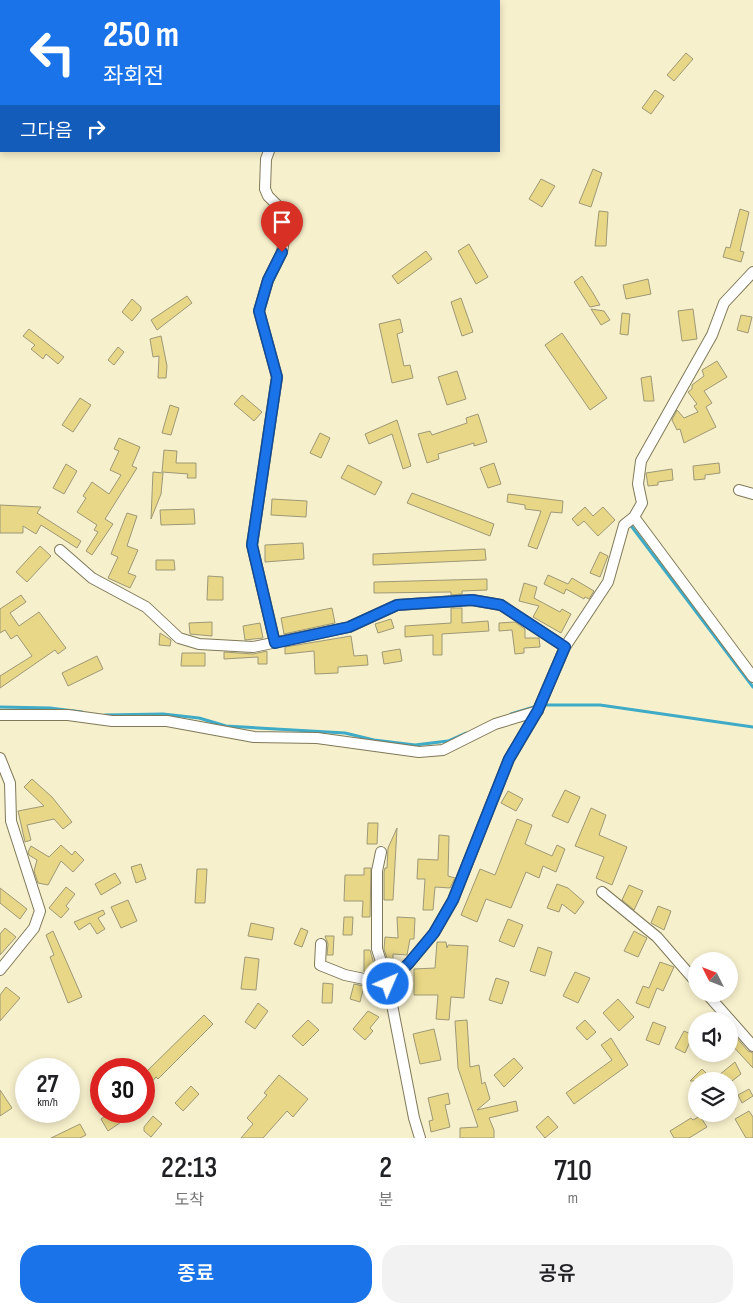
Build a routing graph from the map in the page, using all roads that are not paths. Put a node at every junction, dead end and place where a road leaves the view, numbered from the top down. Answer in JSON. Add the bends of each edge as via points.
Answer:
{"nodes":[{"id":1,"x":269,"y":152,"type":"edge"},
{"id":2,"x":753,"y":272,"type":"edge"},
{"id":3,"x":739,"y":490,"type":"dead end"},
{"id":4,"x":753,"y":494,"type":"edge"},
{"id":5,"x":634,"y":517,"type":"junction"},
{"id":6,"x":60,"y":550,"type":"dead end"},
{"id":7,"x":275,"y":643,"type":"junction"},
{"id":8,"x":565,"y":647,"type":"junction"},
{"id":9,"x":753,"y":677,"type":"edge"},
{"id":10,"x":538,"y":711,"type":"junction"},
{"id":11,"x":0,"y":715,"type":"edge"},
{"id":12,"x":0,"y":758,"type":"edge"},
{"id":13,"x":381,"y":852,"type":"dead end"},
{"id":14,"x":602,"y":892,"type":"dead end"},
{"id":15,"x":321,"y":944,"type":"dead end"},
{"id":16,"x":0,"y":970,"type":"edge"},
{"id":17,"x":688,"y":973,"type":"edge"},
{"id":18,"x":388,"y":984,"type":"junction"},
{"id":19,"x":714,"y":1002,"type":"edge"},
{"id":20,"x":753,"y":1046,"type":"edge"},
{"id":21,"x":420,"y":1138,"type":"edge"}],
"edges":[{"from":1,"to":7,"type":"street","via":[[265,189],[283,211],[286,229],[282,252],[268,280],[259,311],[277,377],[252,545]]},
{"from":2,"to":5,"type":"street","via":[[724,303],[712,335],[641,461],[638,484],[642,503]]},
{"from":3,"to":4,"type":"street"},
{"from":5,"to":8,"type":"street","via":[[624,525],[608,582]]},
{"from":5,"to":9,"type":"street"},
{"from":6,"to":7,"type":"street","via":[[92,578],[146,607],[179,638],[219,646],[253,647]]},
{"from":7,"to":8,"type":"street","via":[[349,627],[397,605],[472,600],[501,605]]},
{"from":8,"to":10,"type":"street"},
{"from":10,"to":11,"type":"street","via":[[495,724],[443,750],[419,752],[317,738],[254,737],[167,721]]},
{"from":10,"to":18,"type":"street","via":[[509,759],[453,900],[434,933]]},
{"from":12,"to":16,"type":"street","via":[[10,783],[10,821],[40,911],[34,928]]},
{"from":13,"to":18,"type":"street","via":[[377,871],[377,949]]},
{"from":14,"to":17,"type":"street","via":[[657,937]]},
{"from":15,"to":18,"type":"street","via":[[320,965],[345,976]]},
{"from":18,"to":21,"type":"street"},
{"from":19,"to":20,"type":"street"}]}
